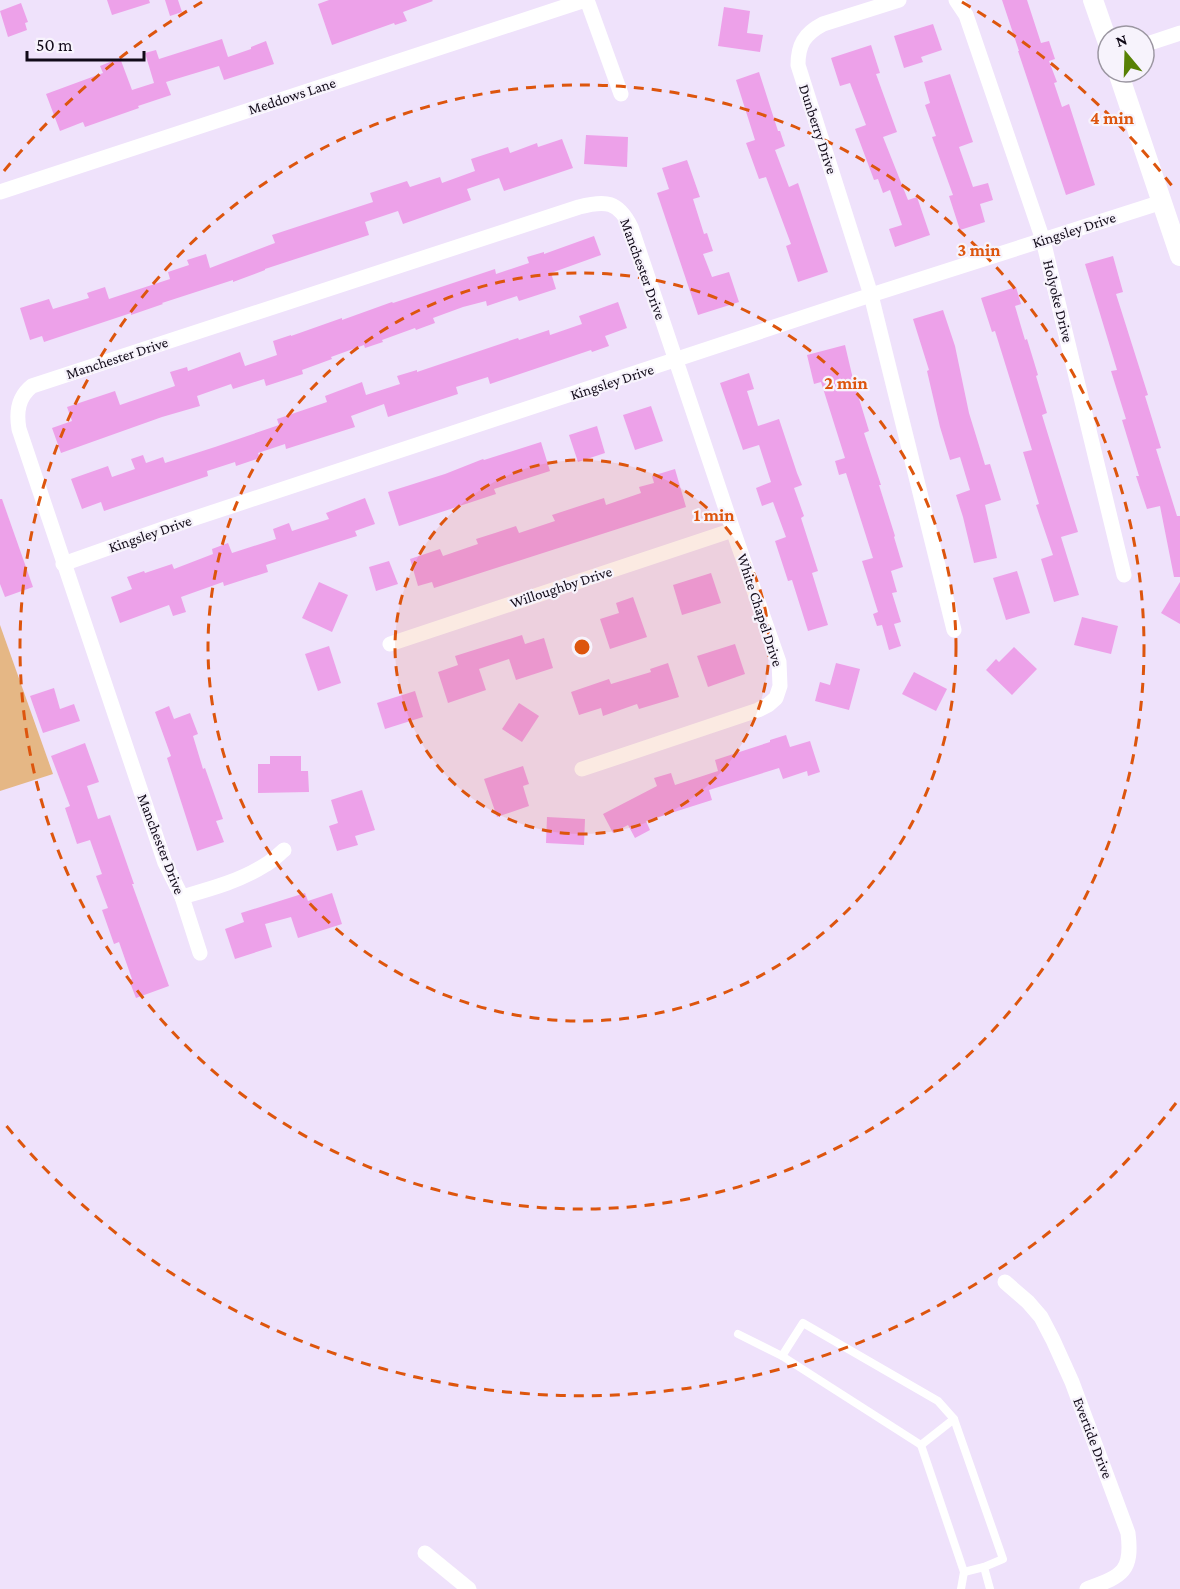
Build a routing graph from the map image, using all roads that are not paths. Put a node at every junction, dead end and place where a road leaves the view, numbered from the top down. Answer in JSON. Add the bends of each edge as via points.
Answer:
{"nodes":[{"id":1,"x":586,"y":0,"type":"edge"},
{"id":2,"x":899,"y":0,"type":"edge"},
{"id":3,"x":956,"y":0,"type":"edge"},
{"id":4,"x":1093,"y":0,"type":"edge"},
{"id":5,"x":1101,"y":24,"type":"edge"},
{"id":6,"x":1180,"y":33,"type":"edge"},
{"id":7,"x":1156,"y":41,"type":"edge"},
{"id":8,"x":1122,"y":84,"type":"edge"},
{"id":9,"x":621,"y":94,"type":"dead end"},
{"id":10,"x":0,"y":192,"type":"edge"},
{"id":11,"x":1162,"y":202,"type":"junction"},
{"id":12,"x":1043,"y":240,"type":"junction"},
{"id":13,"x":1180,"y":256,"type":"edge"},
{"id":14,"x":871,"y":296,"type":"junction"},
{"id":15,"x":675,"y":361,"type":"junction"},
{"id":16,"x":733,"y":530,"type":"junction"},
{"id":17,"x":63,"y":564,"type":"junction"},
{"id":18,"x":1124,"y":575,"type":"dead end"},
{"id":19,"x":954,"y":630,"type":"dead end"},
{"id":20,"x":390,"y":644,"type":"dead end"},
{"id":21,"x":582,"y":769,"type":"dead end"},
{"id":22,"x":284,"y":850,"type":"dead end"},
{"id":23,"x":182,"y":897,"type":"junction"},
{"id":24,"x":200,"y":953,"type":"dead end"},
{"id":25,"x":1005,"y":1282,"type":"dead end"},
{"id":26,"x":738,"y":1334,"type":"dead end"},
{"id":27,"x":782,"y":1356,"type":"junction"},
{"id":28,"x":954,"y":1419,"type":"junction"},
{"id":29,"x":921,"y":1445,"type":"junction"},
{"id":30,"x":425,"y":1553,"type":"dead end"},
{"id":31,"x":984,"y":1567,"type":"junction"},
{"id":32,"x":964,"y":1572,"type":"junction"},
{"id":33,"x":469,"y":1589,"type":"edge"},
{"id":34,"x":961,"y":1589,"type":"edge"},
{"id":35,"x":990,"y":1589,"type":"edge"},
{"id":36,"x":1087,"y":1589,"type":"edge"}],
"edges":[{"from":1,"to":9,"type":"street"},
{"from":1,"to":10,"type":"street","name":"Meddows Lane"},
{"from":2,"to":14,"type":"street","name":"Dunberry Drive","via":[[813,29],[800,46],[798,65]]},
{"from":3,"to":12,"type":"street","name":"Holyoke Drive","via":[[966,15]]},
{"from":4,"to":5,"type":"street"},
{"from":6,"to":7,"type":"street"},
{"from":8,"to":11,"type":"street"},
{"from":11,"to":12,"type":"street","name":"Kingsley Drive"},
{"from":11,"to":13,"type":"street"},
{"from":12,"to":14,"type":"street","name":"Kingsley Drive"},
{"from":12,"to":18,"type":"street","name":"Holyoke Drive"},
{"from":14,"to":15,"type":"street","name":"Kingsley Drive"},
{"from":14,"to":19,"type":"street"},
{"from":15,"to":16,"type":"street","name":"White Chapel Drive"},
{"from":15,"to":17,"type":"street","name":"Kingsley Drive"},
{"from":15,"to":17,"type":"street","name":"Manchester Drive","via":[[626,215],[619,208],[600,202],[32,386],[21,397],[17,418]]},
{"from":16,"to":20,"type":"street","name":"Willoughby Drive"},
{"from":16,"to":21,"type":"street","name":"White Chapel Drive","via":[[779,662],[776,698],[758,710]]},
{"from":17,"to":23,"type":"street","name":"Manchester Drive","via":[[165,863]]},
{"from":22,"to":23,"type":"street","via":[[253,872]]},
{"from":23,"to":24,"type":"street","name":"Manchester Drive"},
{"from":25,"to":36,"type":"street","name":"Evertide Drive","via":[[1041,1317],[1053,1340],[1128,1533],[1130,1551],[1125,1568],[1117,1577]]},
{"from":26,"to":27,"type":"lane"},
{"from":27,"to":28,"type":"lane","via":[[803,1323],[938,1401]]},
{"from":27,"to":29,"type":"lane"},
{"from":28,"to":29,"type":"lane"},
{"from":28,"to":31,"type":"lane","via":[[1002,1559]]},
{"from":29,"to":32,"type":"lane"},
{"from":30,"to":33,"type":"street"},
{"from":31,"to":32,"type":"lane"},
{"from":31,"to":35,"type":"lane"},
{"from":32,"to":34,"type":"lane"}]}
